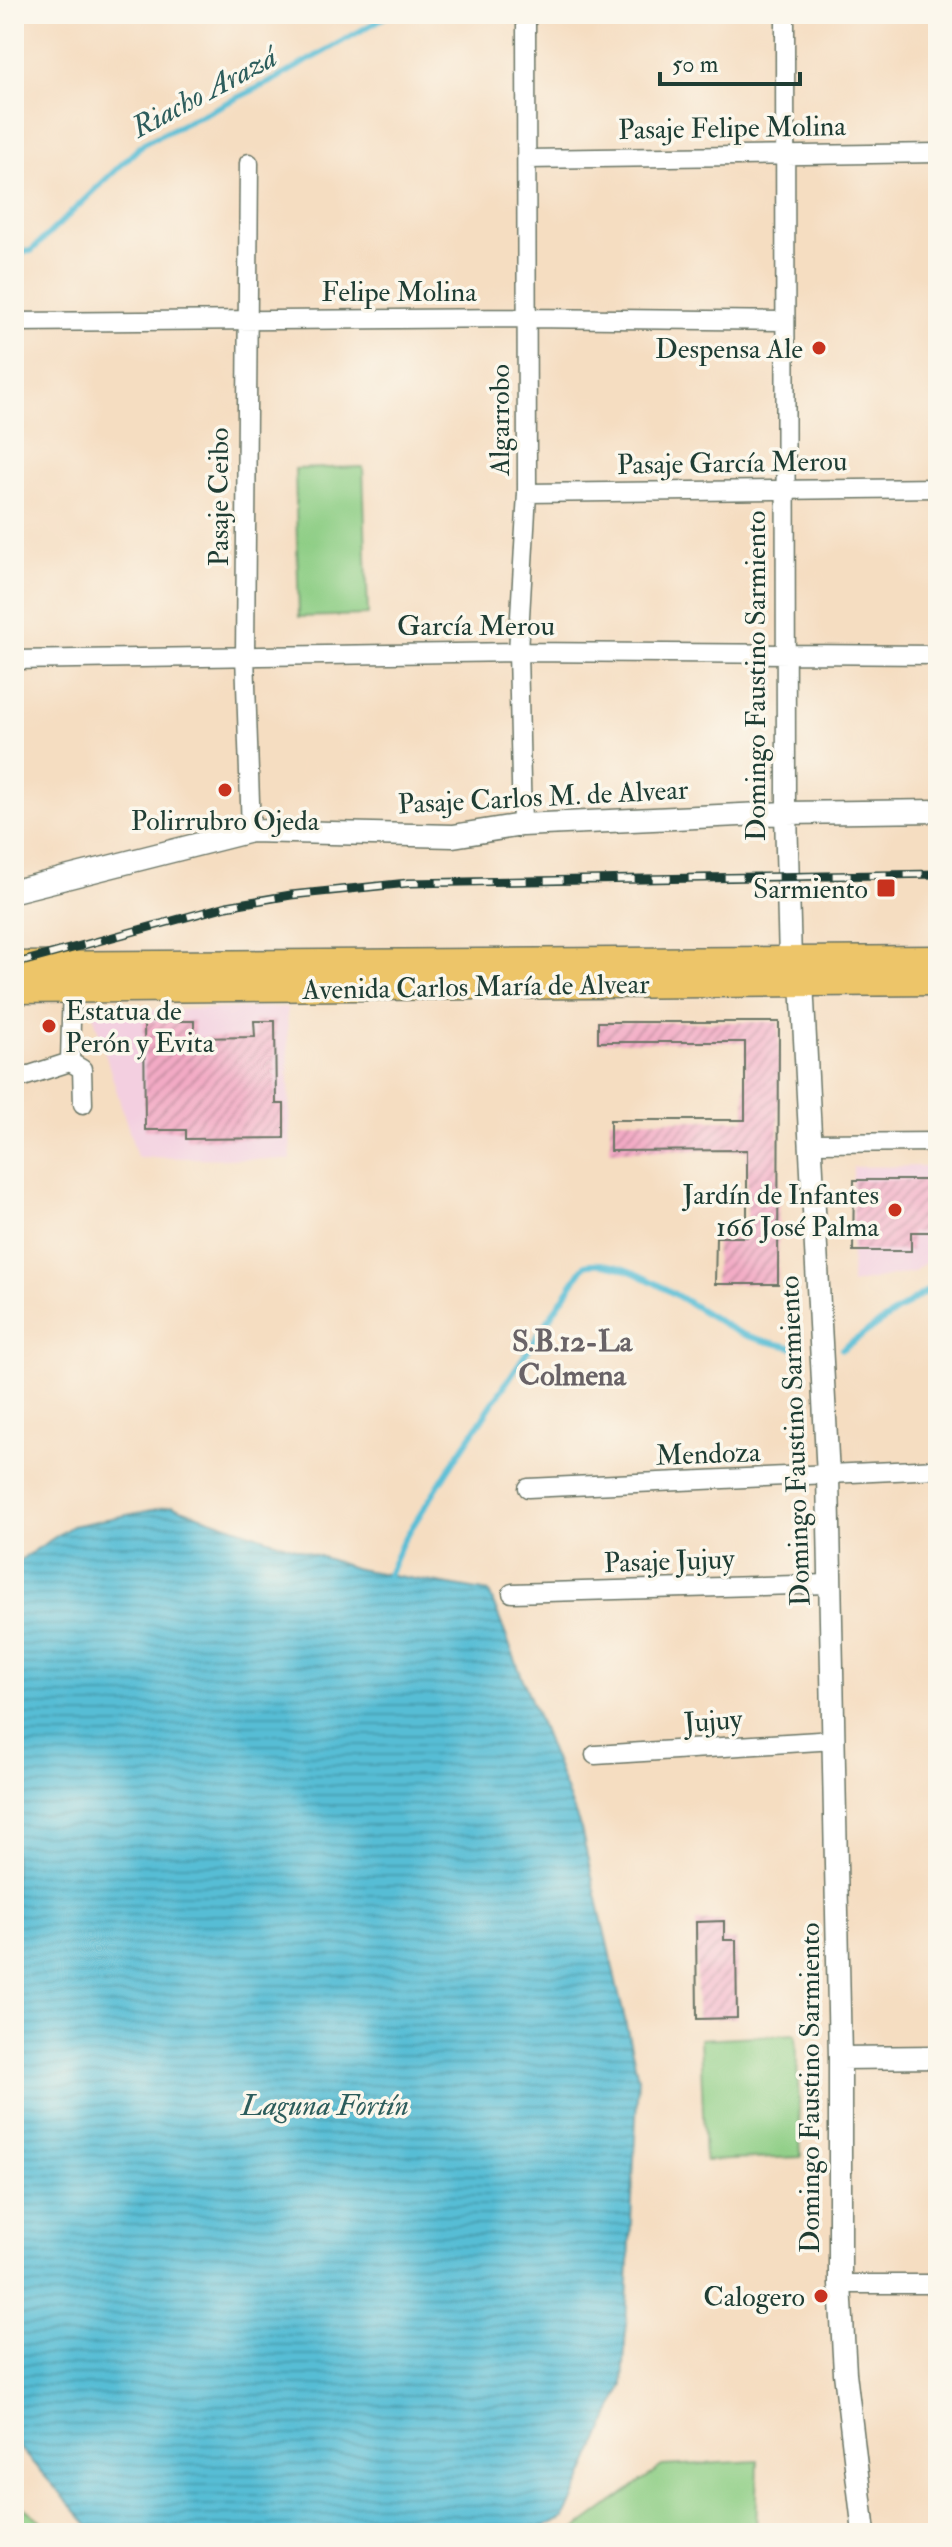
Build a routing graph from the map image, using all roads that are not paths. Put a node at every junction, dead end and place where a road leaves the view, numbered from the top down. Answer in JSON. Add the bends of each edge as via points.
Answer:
{"nodes":[{"id":1,"x":526,"y":14,"type":"edge"},
{"id":2,"x":785,"y":14,"type":"edge"},
{"id":3,"x":786,"y":153,"type":"junction"},
{"id":4,"x":938,"y":153,"type":"edge"},
{"id":5,"x":527,"y":159,"type":"junction"},
{"id":6,"x":249,"y":163,"type":"dead end"},
{"id":7,"x":527,"y":318,"type":"junction"},
{"id":8,"x":247,"y":320,"type":"junction"},
{"id":9,"x":785,"y":321,"type":"junction"},
{"id":10,"x":14,"y":322,"type":"edge"},
{"id":11,"x":938,"y":488,"type":"edge"},
{"id":12,"x":784,"y":489,"type":"junction"},
{"id":13,"x":527,"y":493,"type":"junction"},
{"id":14,"x":518,"y":652,"type":"junction"},
{"id":15,"x":245,"y":655,"type":"junction"},
{"id":16,"x":784,"y":655,"type":"junction"},
{"id":17,"x":938,"y":655,"type":"edge"},
{"id":18,"x":14,"y":660,"type":"edge"},
{"id":19,"x":938,"y":811,"type":"edge"},
{"id":20,"x":786,"y":813,"type":"junction"},
{"id":21,"x":522,"y":825,"type":"junction"},
{"id":22,"x":251,"y":831,"type":"junction"},
{"id":23,"x":14,"y":891,"type":"edge"},
{"id":24,"x":938,"y":960,"type":"edge"},
{"id":25,"x":14,"y":966,"type":"edge"},
{"id":26,"x":796,"y":972,"type":"junction"},
{"id":27,"x":72,"y":977,"type":"junction"},
{"id":28,"x":938,"y":981,"type":"edge"},
{"id":29,"x":14,"y":989,"type":"edge"},
{"id":30,"x":70,"y":1062,"type":"junction"},
{"id":31,"x":14,"y":1080,"type":"edge"},
{"id":32,"x":83,"y":1104,"type":"dead end"},
{"id":33,"x":938,"y":1142,"type":"edge"},
{"id":34,"x":812,"y":1143,"type":"junction"},
{"id":35,"x":938,"y":1469,"type":"edge"},
{"id":36,"x":828,"y":1476,"type":"junction"},
{"id":37,"x":528,"y":1488,"type":"dead end"},
{"id":38,"x":829,"y":1584,"type":"junction"},
{"id":39,"x":512,"y":1593,"type":"dead end"},
{"id":40,"x":835,"y":1740,"type":"junction"},
{"id":41,"x":595,"y":1755,"type":"dead end"},
{"id":42,"x":938,"y":2057,"type":"edge"},
{"id":43,"x":840,"y":2058,"type":"junction"},
{"id":44,"x":840,"y":2284,"type":"junction"},
{"id":45,"x":938,"y":2284,"type":"edge"},
{"id":46,"x":864,"y":2533,"type":"edge"}],
"edges":[{"from":1,"to":5,"type":"street","name":"Algarrobo"},
{"from":2,"to":3,"type":"street","name":"Domingo Faustino Sarmiento"},
{"from":3,"to":4,"type":"street","name":"Pasaje Felipe Molina"},
{"from":3,"to":5,"type":"street","name":"Pasaje Felipe Molina"},
{"from":3,"to":9,"type":"street","name":"Domingo Faustino Sarmiento"},
{"from":5,"to":7,"type":"street","name":"Algarrobo"},
{"from":6,"to":8,"type":"street","name":"Pasaje Ceibo"},
{"from":7,"to":8,"type":"street","name":"Felipe Molina"},
{"from":7,"to":9,"type":"street","name":"Felipe Molina"},
{"from":7,"to":13,"type":"street","name":"Algarrobo"},
{"from":8,"to":10,"type":"street","name":"Felipe Molina"},
{"from":8,"to":15,"type":"street","name":"Pasaje Ceibo"},
{"from":9,"to":12,"type":"street","name":"Domingo Faustino Sarmiento"},
{"from":11,"to":12,"type":"street","name":"Pasaje García Merou"},
{"from":12,"to":13,"type":"street","name":"Pasaje García Merou"},
{"from":12,"to":16,"type":"street","name":"Domingo Faustino Sarmiento"},
{"from":13,"to":14,"type":"street","name":"Algarrobo"},
{"from":14,"to":15,"type":"street","name":"García Merou"},
{"from":14,"to":16,"type":"street","name":"García Merou"},
{"from":14,"to":21,"type":"street","name":"Algarrobo"},
{"from":15,"to":18,"type":"street","name":"García Merou"},
{"from":15,"to":22,"type":"street","name":"Pasaje Ceibo"},
{"from":16,"to":17,"type":"street","name":"García Merou"},
{"from":16,"to":20,"type":"street","name":"Domingo Faustino Sarmiento"},
{"from":19,"to":20,"type":"street","name":"Pasaje Carlos M. de Alvear"},
{"from":20,"to":21,"type":"street","name":"Pasaje Carlos M. de Alvear"},
{"from":20,"to":26,"type":"street","name":"Domingo Faustino Sarmiento"},
{"from":21,"to":22,"type":"street","name":"Pasaje Carlos M. de Alvear","via":[[453,836]]},
{"from":22,"to":23,"type":"street","name":"Pasaje Carlos M. de Alvear"},
{"from":24,"to":26,"type":"main road","name":"Avenida Carlos María de Alvear"},
{"from":25,"to":27,"type":"main road","name":"Avenida Carlos María de Alvear"},
{"from":26,"to":27,"type":"main road","name":"Avenida Carlos María de Alvear"},
{"from":26,"to":28,"type":"main road","name":"Avenida Carlos María de Alvear"},
{"from":26,"to":34,"type":"street","name":"Domingo Faustino Sarmiento"},
{"from":27,"to":29,"type":"main road","name":"Avenida Carlos María de Alvear"},
{"from":27,"to":30,"type":"street"},
{"from":30,"to":31,"type":"street"},
{"from":30,"to":32,"type":"street","via":[[82,1069]]},
{"from":33,"to":34,"type":"street"},
{"from":34,"to":36,"type":"street","name":"Domingo Faustino Sarmiento"},
{"from":35,"to":36,"type":"street","name":"Mendoza"},
{"from":36,"to":37,"type":"street","name":"Mendoza"},
{"from":36,"to":38,"type":"street","name":"Domingo Faustino Sarmiento"},
{"from":38,"to":39,"type":"street","name":"Pasaje Jujuy"},
{"from":38,"to":40,"type":"street","name":"Domingo Faustino Sarmiento"},
{"from":40,"to":41,"type":"street","name":"Jujuy"},
{"from":40,"to":43,"type":"street","name":"Domingo Faustino Sarmiento"},
{"from":42,"to":43,"type":"street"},
{"from":43,"to":44,"type":"street","name":"Domingo Faustino Sarmiento"},
{"from":44,"to":45,"type":"street"},
{"from":44,"to":46,"type":"street","name":"Domingo Faustino Sarmiento"}]}
